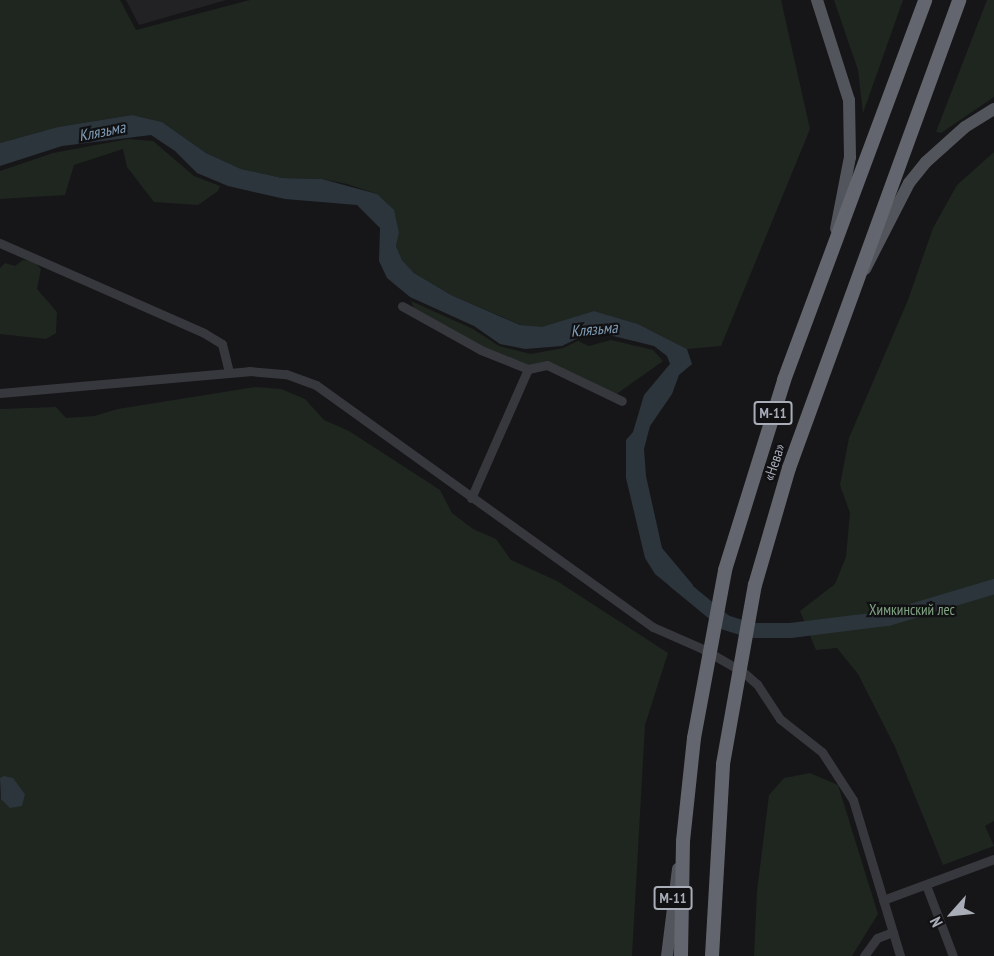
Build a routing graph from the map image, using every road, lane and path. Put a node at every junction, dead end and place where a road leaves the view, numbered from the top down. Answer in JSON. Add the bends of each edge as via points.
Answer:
{"nodes":[{"id":1,"x":817,"y":0,"type":"edge"},
{"id":2,"x":925,"y":0,"type":"edge"},
{"id":3,"x":959,"y":0,"type":"edge"},
{"id":4,"x":994,"y":109,"type":"edge"},
{"id":5,"x":0,"y":243,"type":"edge"},
{"id":6,"x":830,"y":258,"type":"junction"},
{"id":7,"x":854,"y":288,"type":"junction"},
{"id":8,"x":402,"y":306,"type":"dead end"},
{"id":9,"x":528,"y":369,"type":"junction"},
{"id":10,"x":229,"y":373,"type":"junction"},
{"id":11,"x":0,"y":393,"type":"edge"},
{"id":12,"x":622,"y":400,"type":"dead end"},
{"id":13,"x":471,"y":498,"type":"junction"},
{"id":14,"x":683,"y":841,"type":"junction"},
{"id":15,"x":994,"y":859,"type":"edge"},
{"id":16,"x":926,"y":885,"type":"junction"},
{"id":17,"x":883,"y":900,"type":"junction"},
{"id":18,"x":892,"y":932,"type":"junction"},
{"id":19,"x":667,"y":956,"type":"edge"},
{"id":20,"x":681,"y":956,"type":"edge"},
{"id":21,"x":713,"y":956,"type":"edge"},
{"id":22,"x":864,"y":956,"type":"edge"},
{"id":23,"x":900,"y":956,"type":"edge"},
{"id":24,"x":953,"y":956,"type":"edge"}],
"edges":[{"from":1,"to":6,"type":"main road","number":"М-11","via":[[849,100],[851,133]]},
{"from":2,"to":6,"type":"highway","name":"«Нева»","number":"М-11"},
{"from":3,"to":7,"type":"highway","name":"«Нева»","number":"М-11"},
{"from":4,"to":7,"type":"main road","via":[[965,127],[909,183],[885,236]]},
{"from":5,"to":10,"type":"street","via":[[204,333],[222,344]]},
{"from":6,"to":14,"type":"highway","name":"«Нева»","number":"М-11","via":[[777,401],[725,570],[703,670]]},
{"from":7,"to":21,"type":"highway","name":"«Нева»","number":"М-11","via":[[789,468],[755,585],[723,764]]},
{"from":8,"to":9,"type":"street","via":[[481,350]]},
{"from":9,"to":12,"type":"street","via":[[547,365]]},
{"from":9,"to":13,"type":"street"},
{"from":10,"to":11,"type":"street"},
{"from":10,"to":13,"type":"street","via":[[286,374],[316,385]]},
{"from":13,"to":17,"type":"street","via":[[653,627],[703,649],[756,684],[780,718],[822,752],[840,774],[853,800]]},
{"from":14,"to":19,"type":"main road","number":"М-11"},
{"from":14,"to":20,"type":"highway","name":"«Нева»","number":"М-11"},
{"from":15,"to":16,"type":"street"},
{"from":16,"to":17,"type":"street"},
{"from":16,"to":24,"type":"street"},
{"from":17,"to":18,"type":"street"},
{"from":18,"to":22,"type":"street","via":[[877,938]]},
{"from":18,"to":23,"type":"street"}]}
